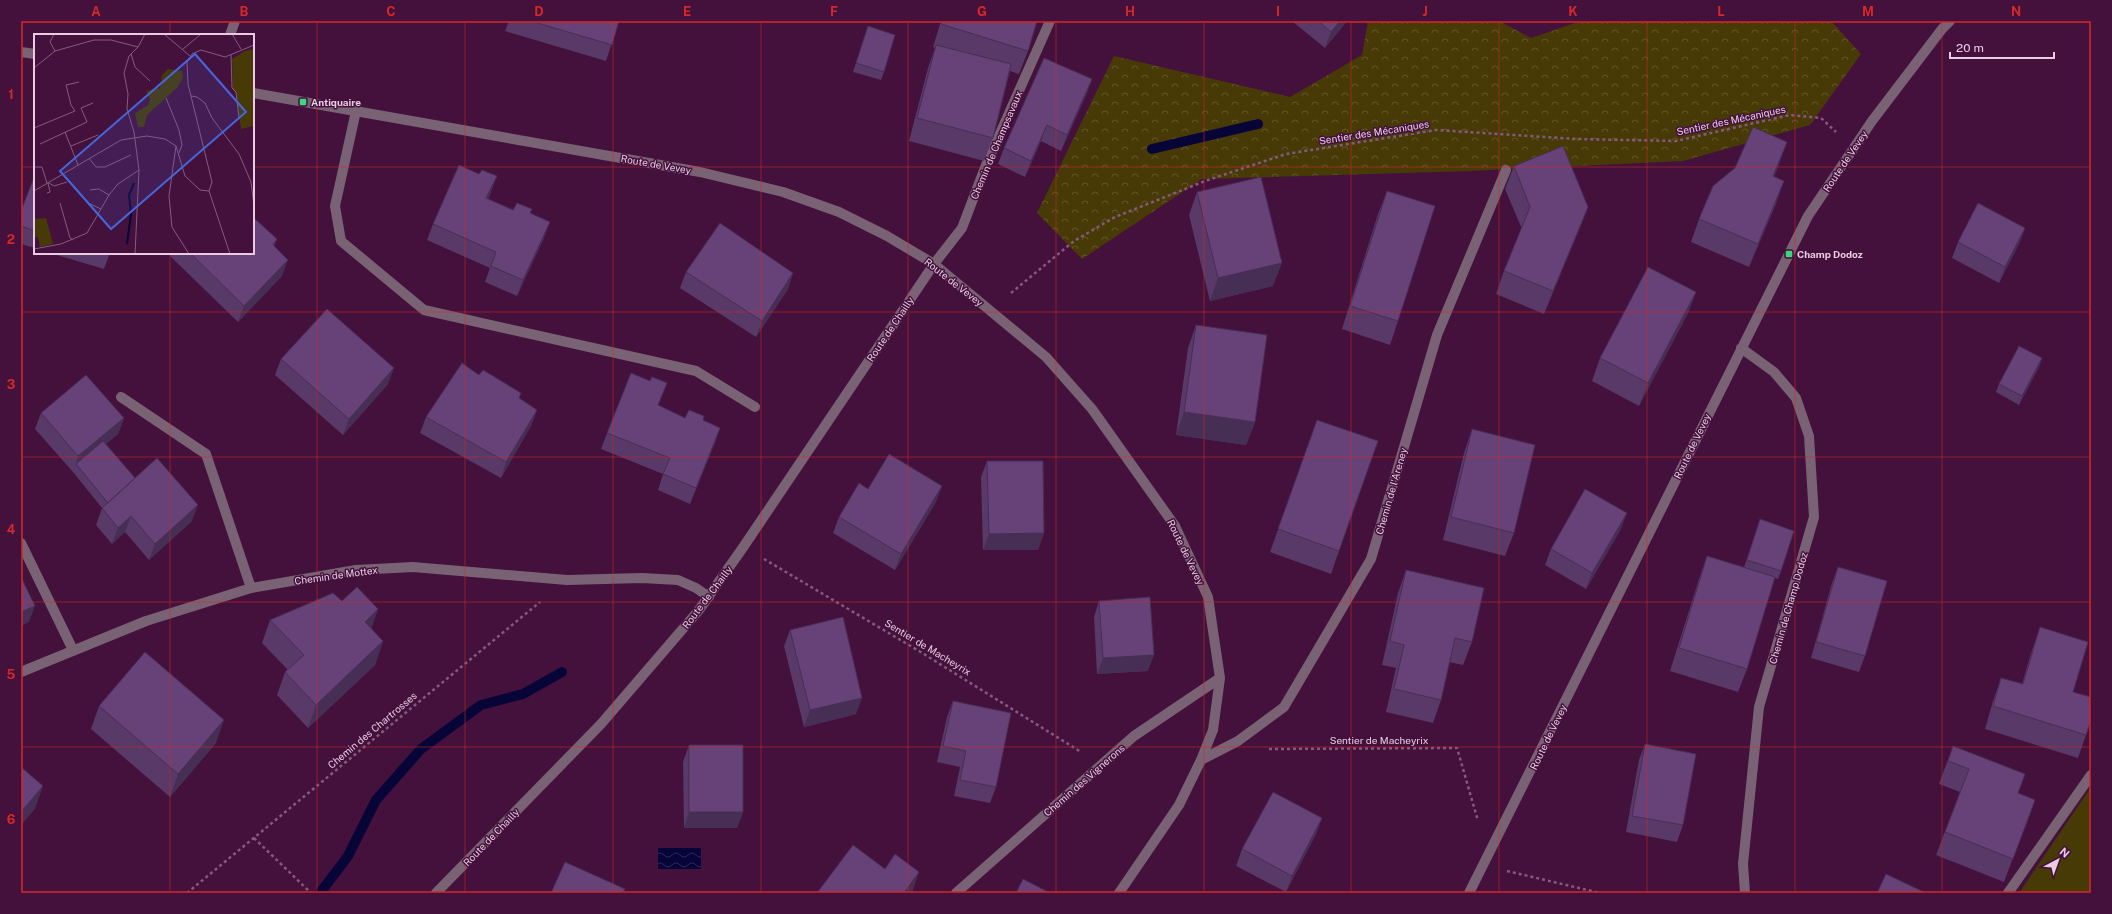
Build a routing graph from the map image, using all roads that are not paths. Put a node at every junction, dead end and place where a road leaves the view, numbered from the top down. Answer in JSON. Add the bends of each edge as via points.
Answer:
{"nodes":[{"id":1,"x":235,"y":21,"type":"edge"},
{"id":2,"x":1050,"y":21,"type":"edge"},
{"id":3,"x":1950,"y":21,"type":"edge"},
{"id":4,"x":230,"y":34,"type":"edge"},
{"id":5,"x":21,"y":52,"type":"edge"},
{"id":6,"x":34,"y":54,"type":"edge"},
{"id":7,"x":254,"y":93,"type":"edge"},
{"id":8,"x":356,"y":111,"type":"junction"},
{"id":9,"x":1506,"y":170,"type":"dead end"},
{"id":10,"x":934,"y":264,"type":"junction"},
{"id":11,"x":1741,"y":348,"type":"junction"},
{"id":12,"x":120,"y":397,"type":"dead end"},
{"id":13,"x":755,"y":407,"type":"dead end"},
{"id":14,"x":21,"y":543,"type":"edge"},
{"id":15,"x":251,"y":588,"type":"junction"},
{"id":16,"x":709,"y":597,"type":"junction"},
{"id":17,"x":73,"y":650,"type":"junction"},
{"id":18,"x":21,"y":672,"type":"edge"},
{"id":19,"x":1220,"y":678,"type":"junction"},
{"id":20,"x":1201,"y":760,"type":"junction"},
{"id":21,"x":2091,"y":775,"type":"edge"},
{"id":22,"x":436,"y":893,"type":"edge"},
{"id":23,"x":956,"y":893,"type":"edge"},
{"id":24,"x":1119,"y":893,"type":"edge"},
{"id":25,"x":1469,"y":893,"type":"edge"},
{"id":26,"x":1745,"y":893,"type":"edge"},
{"id":27,"x":2008,"y":893,"type":"edge"}],
"edges":[{"from":1,"to":4,"type":"street"},
{"from":2,"to":10,"type":"street","name":"Chemin de Champsavaux","via":[[986,165],[962,228]]},
{"from":3,"to":11,"type":"street","name":"Route de Vevey","via":[[1872,121],[1808,216]]},
{"from":5,"to":6,"type":"street"},
{"from":7,"to":8,"type":"street","name":"Route de Vevey"},
{"from":8,"to":10,"type":"street","name":"Route de Vevey","via":[[700,172],[782,192],[839,212]]},
{"from":8,"to":13,"type":"street","via":[[335,206],[341,241],[424,310],[696,371]]},
{"from":9,"to":20,"type":"street","name":"Chemin de l'Areney","via":[[1437,335],[1371,559],[1284,707],[1238,741]]},
{"from":10,"to":16,"type":"street","name":"Route de Chailly"},
{"from":10,"to":19,"type":"street","name":"Route de Vevey","via":[[1046,357],[1092,409],[1134,466],[1175,526],[1208,597]]},
{"from":11,"to":25,"type":"street","name":"Route de Vevey"},
{"from":11,"to":26,"type":"street","name":"Chemin de Champ Dodoz","via":[[1774,372],[1796,398],[1809,436],[1814,517],[1759,707],[1743,864]]},
{"from":12,"to":15,"type":"street","via":[[206,454]]},
{"from":14,"to":17,"type":"street"},
{"from":15,"to":16,"type":"street","name":"Chemin de Mottex","via":[[356,570],[413,567],[567,580],[678,580]]},
{"from":15,"to":17,"type":"street","name":"Chemin de Mottex","via":[[146,621]]},
{"from":16,"to":22,"type":"street","name":"Route de Chailly","via":[[600,724]]},
{"from":17,"to":18,"type":"street","name":"Chemin de Mottex"},
{"from":19,"to":20,"type":"street","name":"Route de Vevey","via":[[1213,730]]},
{"from":19,"to":23,"type":"street","name":"Chemin des Vignerons","via":[[1134,736]]},
{"from":20,"to":24,"type":"street","name":"Route de Vevey","via":[[1179,805]]},
{"from":21,"to":27,"type":"street"}]}
